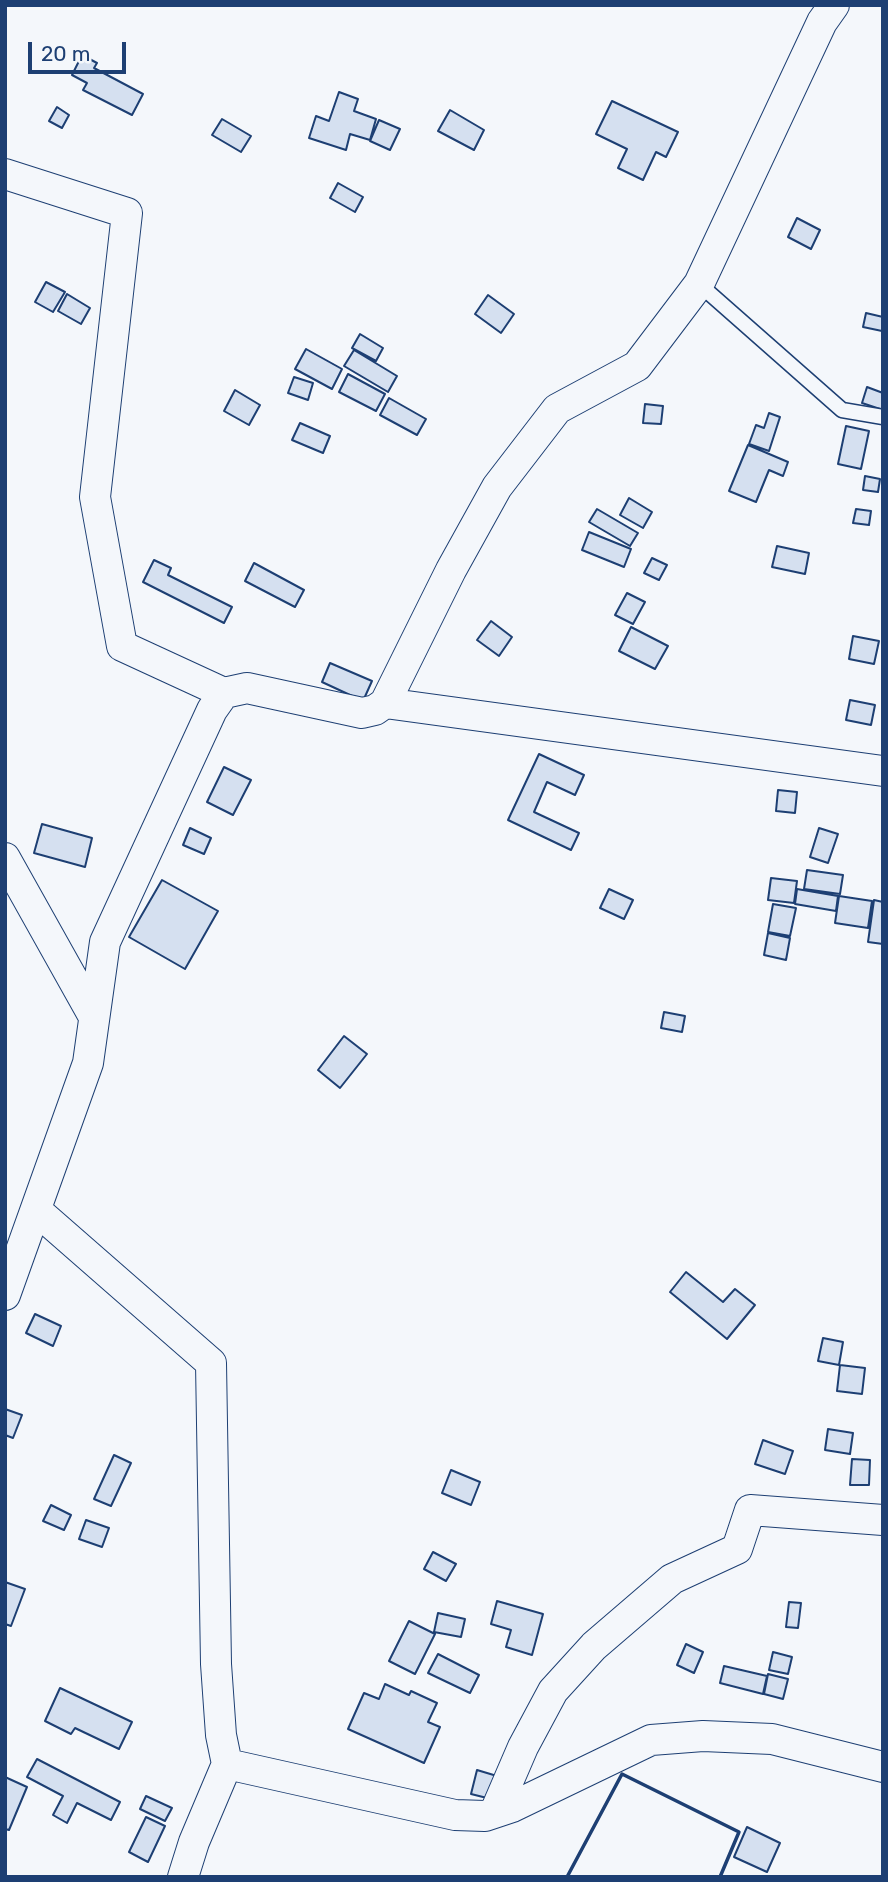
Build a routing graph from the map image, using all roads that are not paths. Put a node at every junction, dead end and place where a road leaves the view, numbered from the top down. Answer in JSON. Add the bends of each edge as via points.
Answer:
{"nodes":[{"id":1,"x":834,"y":5,"type":"edge"},
{"id":2,"x":5,"y":174,"type":"edge"},
{"id":3,"x":699,"y":284,"type":"junction"},
{"id":4,"x":883,"y":416,"type":"edge"},
{"id":5,"x":224,"y":693,"type":"junction"},
{"id":6,"x":385,"y":703,"type":"junction"},
{"id":7,"x":883,"y":771,"type":"edge"},
{"id":8,"x":5,"y":858,"type":"edge"},
{"id":9,"x":94,"y":1017,"type":"junction"},
{"id":10,"x":36,"y":1210,"type":"junction"},
{"id":11,"x":5,"y":1295,"type":"edge"},
{"id":12,"x":883,"y":1520,"type":"edge"},
{"id":13,"x":227,"y":1764,"type":"junction"},
{"id":14,"x":883,"y":1767,"type":"edge"},
{"id":15,"x":495,"y":1812,"type":"junction"},
{"id":16,"x":183,"y":1877,"type":"edge"}],
"edges":[{"from":1,"to":3,"type":"street"},
{"from":2,"to":5,"type":"street","via":[[127,213],[95,497],[122,646]]},
{"from":3,"to":4,"type":"lane","via":[[842,410]]},
{"from":3,"to":6,"type":"street","via":[[637,366],[557,409],[497,487]]},
{"from":5,"to":6,"type":"street","via":[[247,688],[362,713]]},
{"from":5,"to":9,"type":"street","via":[[105,942]]},
{"from":6,"to":7,"type":"street"},
{"from":8,"to":9,"type":"street"},
{"from":9,"to":10,"type":"street","via":[[88,1063]]},
{"from":10,"to":11,"type":"street"},
{"from":10,"to":13,"type":"street","via":[[211,1363],[216,1664]]},
{"from":12,"to":15,"type":"street","via":[[750,1510],[737,1549],[672,1579],[594,1646],[553,1691]]},
{"from":13,"to":15,"type":"street","via":[[455,1815]]},
{"from":13,"to":16,"type":"street"},
{"from":14,"to":15,"type":"street","via":[[772,1739],[703,1736],[651,1740]]}]}
